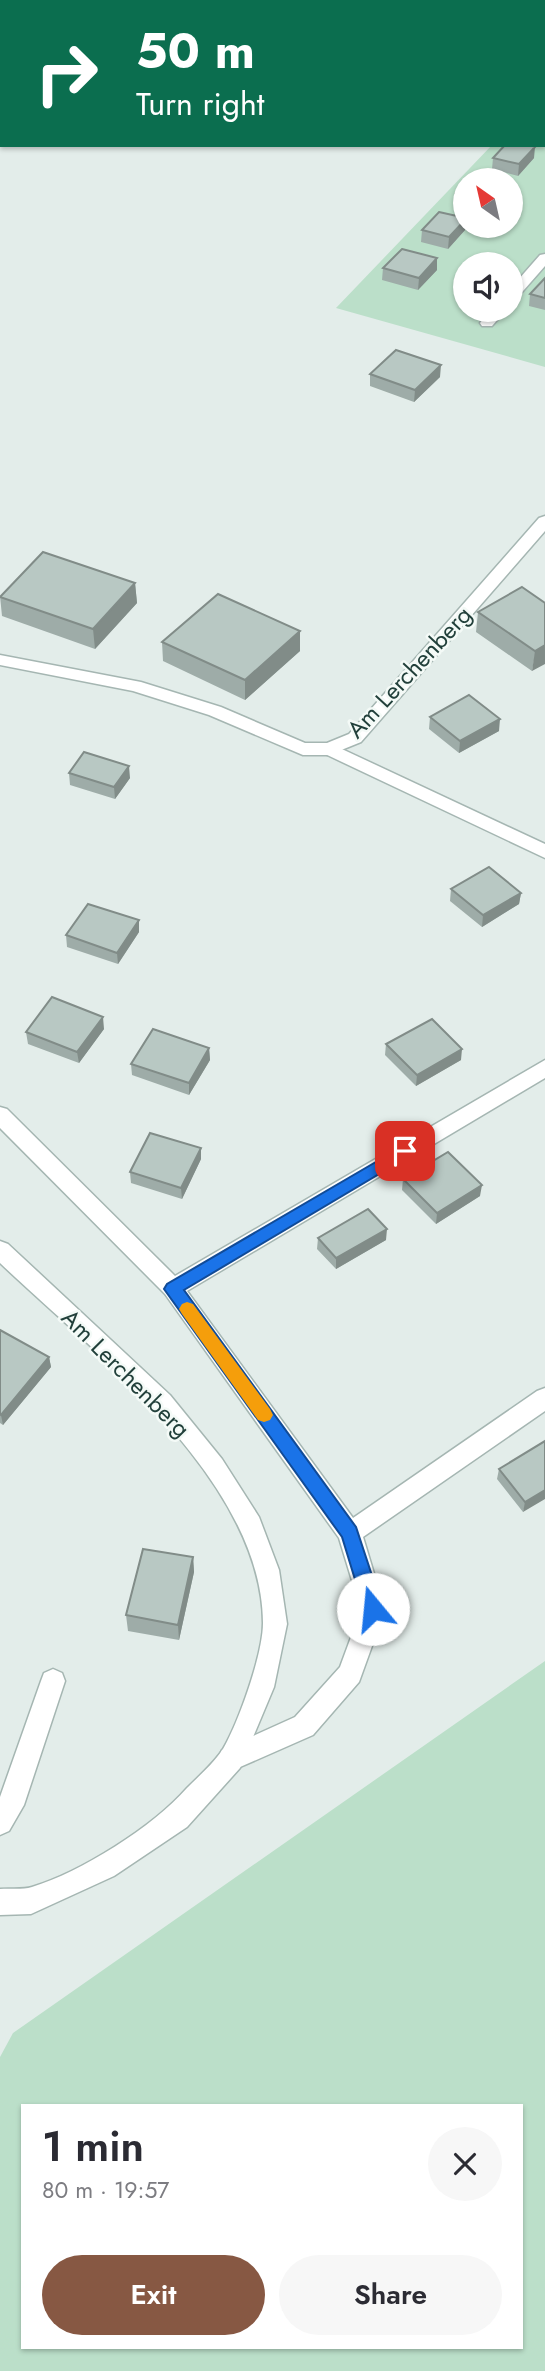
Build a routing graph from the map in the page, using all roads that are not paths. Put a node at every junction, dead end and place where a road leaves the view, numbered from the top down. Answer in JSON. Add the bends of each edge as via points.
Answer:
{"nodes":[{"id":1,"x":545,"y":258,"type":"edge"},
{"id":2,"x":523,"y":283,"type":"edge"},
{"id":3,"x":545,"y":521,"type":"edge"},
{"id":4,"x":0,"y":660,"type":"edge"},
{"id":5,"x":329,"y":749,"type":"junction"},
{"id":6,"x":545,"y":852,"type":"edge"},
{"id":7,"x":545,"y":1068,"type":"edge"},
{"id":8,"x":0,"y":1115,"type":"edge"},
{"id":9,"x":0,"y":1250,"type":"edge"},
{"id":10,"x":173,"y":1289,"type":"junction"},
{"id":11,"x":545,"y":1398,"type":"edge"},
{"id":12,"x":350,"y":1533,"type":"junction"},
{"id":13,"x":53,"y":1681,"type":"dead end"},
{"id":14,"x":231,"y":1759,"type":"junction"},
{"id":15,"x":0,"y":1822,"type":"edge"},
{"id":16,"x":0,"y":1902,"type":"edge"}],
"edges":[{"from":1,"to":2,"type":"street"},
{"from":3,"to":5,"type":"street","name":"Am Lerchenberg","via":[[355,738]]},
{"from":4,"to":5,"type":"street","name":"Am Lerchenberg","via":[[135,686],[215,711],[303,749]]},
{"from":5,"to":6,"type":"street"},
{"from":7,"to":10,"type":"street"},
{"from":8,"to":10,"type":"street"},
{"from":9,"to":14,"type":"street","name":"Am Lerchenberg","via":[[162,1402],[214,1465],[247,1517],[268,1570],[275,1624],[262,1687]]},
{"from":10,"to":12,"type":"street"},
{"from":11,"to":12,"type":"street"},
{"from":12,"to":14,"type":"street","via":[[373,1609],[350,1674],[303,1726]]},
{"from":13,"to":15,"type":"street","via":[[15,1796]]},
{"from":14,"to":16,"type":"street","name":"Am Lerchenberg","via":[[178,1818],[105,1867],[31,1901]]}]}
